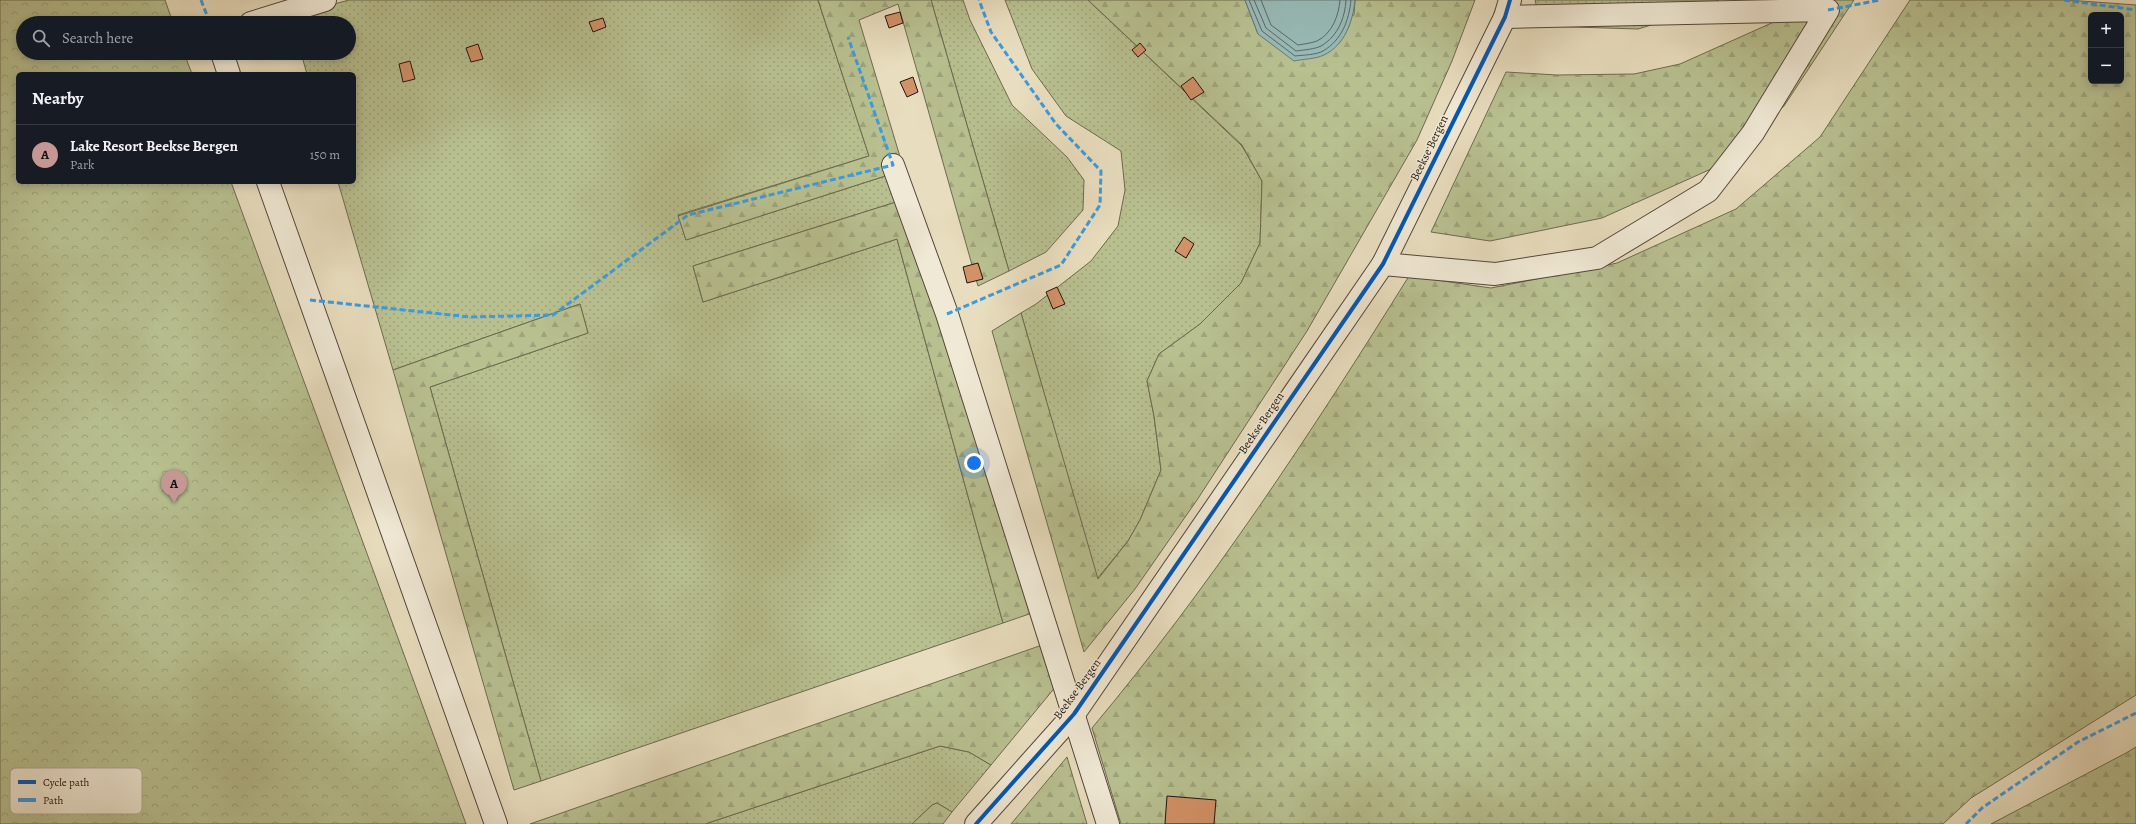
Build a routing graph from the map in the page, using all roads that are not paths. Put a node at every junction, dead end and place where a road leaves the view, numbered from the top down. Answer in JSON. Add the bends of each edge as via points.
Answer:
{"nodes":[{"id":1,"x":325,"y":0,"type":"edge"},
{"id":2,"x":1507,"y":8,"type":"edge"},
{"id":3,"x":274,"y":16,"type":"edge"},
{"id":4,"x":224,"y":60,"type":"edge"},
{"id":5,"x":228,"y":72,"type":"edge"},
{"id":6,"x":893,"y":165,"type":"dead end"},
{"id":7,"x":269,"y":184,"type":"edge"},
{"id":8,"x":1383,"y":264,"type":"junction"},
{"id":9,"x":1074,"y":714,"type":"junction"},
{"id":10,"x":496,"y":824,"type":"edge"},
{"id":11,"x":976,"y":824,"type":"edge"},
{"id":12,"x":1108,"y":824,"type":"edge"}],
"edges":[{"from":1,"to":3,"type":"street"},
{"from":2,"to":8,"type":"street","name":"Beekse Bergen"},
{"from":2,"to":8,"type":"street","via":[[1828,10],[1752,133],[1708,191],[1597,258],[1495,274]]},
{"from":4,"to":5,"type":"street"},
{"from":6,"to":9,"type":"street","via":[[947,314]]},
{"from":7,"to":10,"type":"street"},
{"from":8,"to":9,"type":"street","name":"Beekse Bergen"},
{"from":9,"to":11,"type":"street","name":"Beekse Bergen"},
{"from":9,"to":12,"type":"street"}]}
